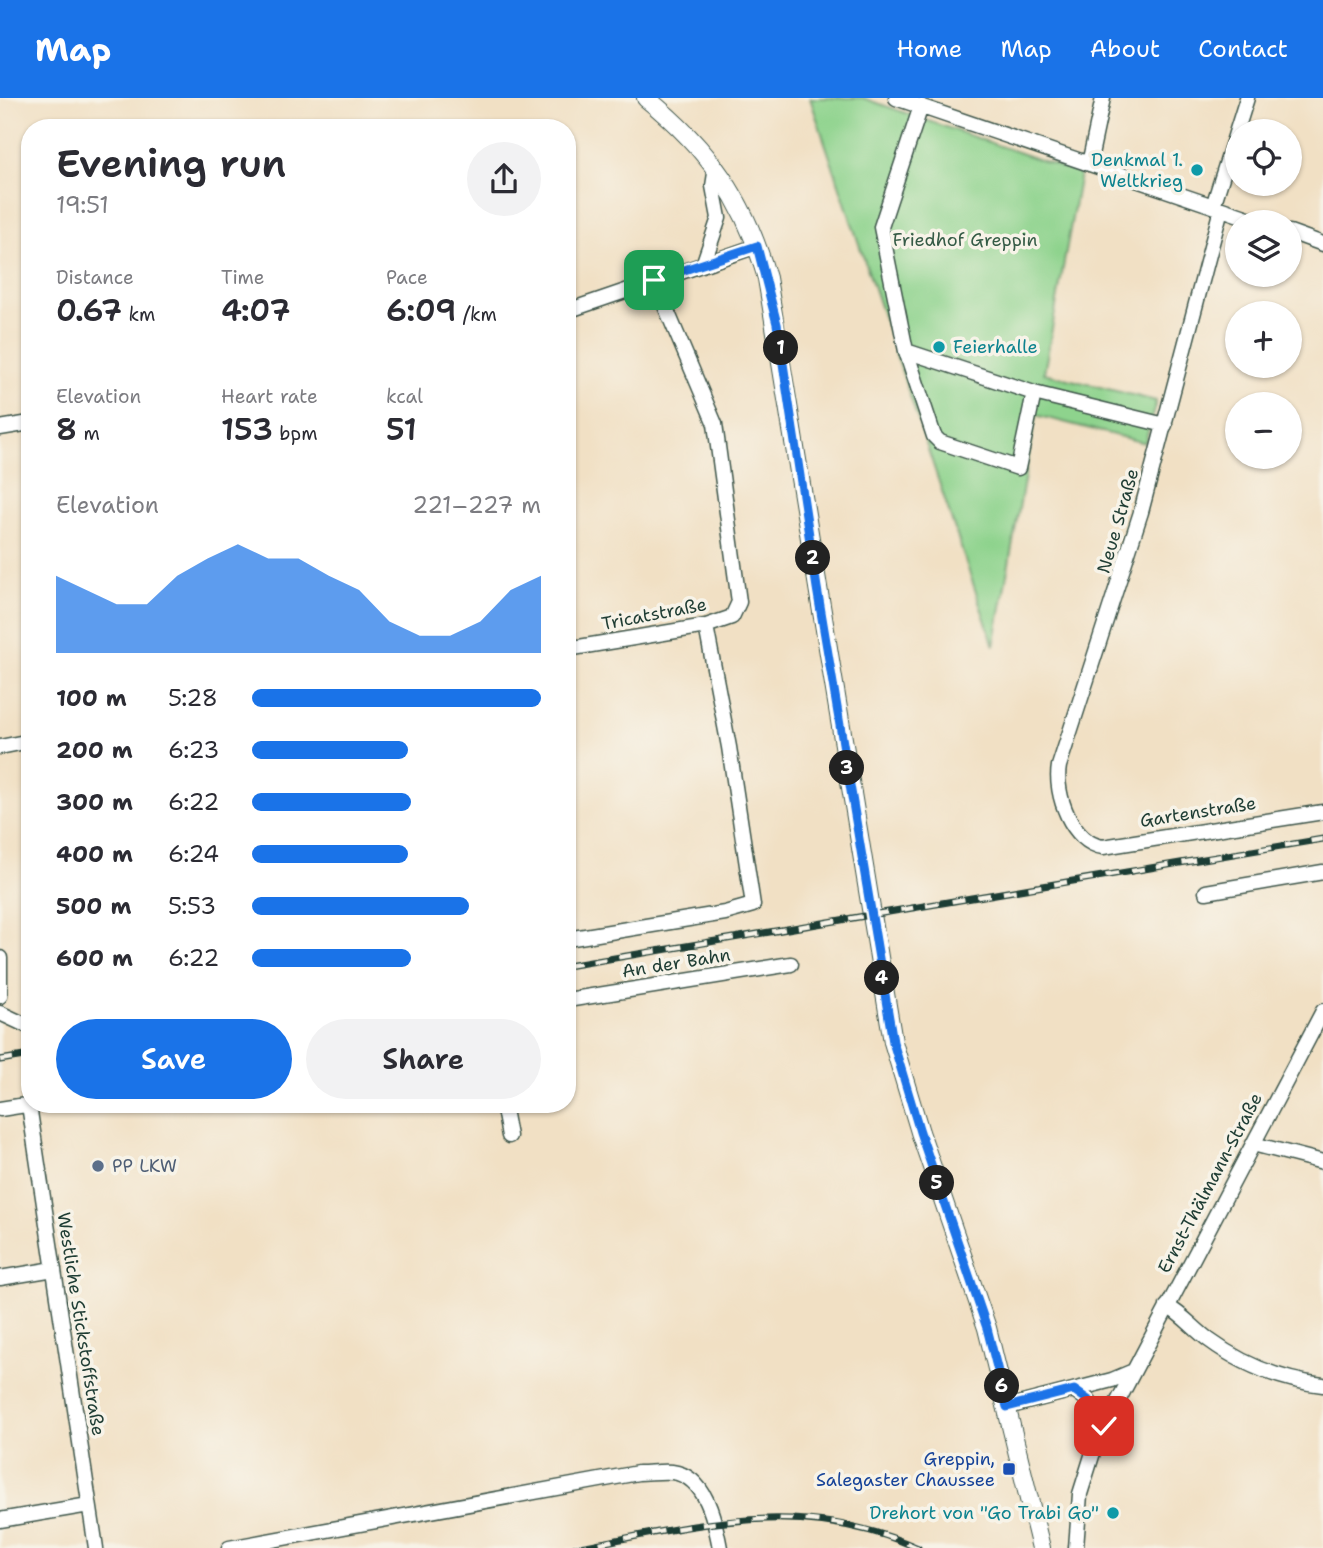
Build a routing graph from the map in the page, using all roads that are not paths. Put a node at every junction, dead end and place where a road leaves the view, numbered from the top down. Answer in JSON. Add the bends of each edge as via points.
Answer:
{"nodes":[{"id":1,"x":646,"y":98,"type":"edge"},
{"id":2,"x":897,"y":98,"type":"edge"},
{"id":3,"x":1103,"y":98,"type":"edge"},
{"id":4,"x":1247,"y":98,"type":"edge"},
{"id":5,"x":921,"y":106,"type":"junction"},
{"id":6,"x":1090,"y":164,"type":"junction"},
{"id":7,"x":716,"y":167,"type":"junction"},
{"id":8,"x":1217,"y":208,"type":"junction"},
{"id":9,"x":1225,"y":211,"type":"edge"},
{"id":10,"x":1302,"y":236,"type":"edge"},
{"id":11,"x":1323,"y":244,"type":"edge"},
{"id":12,"x":757,"y":246,"type":"junction"},
{"id":13,"x":704,"y":262,"type":"junction"},
{"id":14,"x":654,"y":280,"type":"junction"},
{"id":15,"x":576,"y":307,"type":"edge"},
{"id":16,"x":906,"y":351,"type":"junction"},
{"id":17,"x":1034,"y":393,"type":"junction"},
{"id":18,"x":21,"y":424,"type":"edge"},
{"id":19,"x":1165,"y":425,"type":"junction"},
{"id":20,"x":0,"y":428,"type":"edge"},
{"id":21,"x":706,"y":626,"type":"junction"},
{"id":22,"x":576,"y":648,"type":"edge"},
{"id":23,"x":21,"y":743,"type":"edge"},
{"id":24,"x":0,"y":747,"type":"edge"},
{"id":25,"x":1323,"y":812,"type":"edge"},
{"id":26,"x":1082,"y":837,"type":"joint"},
{"id":27,"x":1323,"y":872,"type":"edge"},
{"id":28,"x":1206,"y":892,"type":"dead end"},
{"id":29,"x":576,"y":938,"type":"edge"},
{"id":30,"x":0,"y":958,"type":"edge"},
{"id":31,"x":791,"y":964,"type":"dead end"},
{"id":32,"x":0,"y":996,"type":"edge"},
{"id":33,"x":576,"y":999,"type":"edge"},
{"id":34,"x":1323,"y":1011,"type":"edge"},
{"id":35,"x":0,"y":1013,"type":"edge"},
{"id":36,"x":21,"y":1023,"type":"edge"},
{"id":37,"x":21,"y":1106,"type":"edge"},
{"id":38,"x":0,"y":1109,"type":"edge"},
{"id":39,"x":31,"y":1113,"type":"edge"},
{"id":40,"x":505,"y":1113,"type":"edge"},
{"id":41,"x":509,"y":1136,"type":"dead end"},
{"id":42,"x":1253,"y":1144,"type":"junction"},
{"id":43,"x":1323,"y":1162,"type":"edge"},
{"id":44,"x":54,"y":1269,"type":"junction"},
{"id":45,"x":0,"y":1278,"type":"edge"},
{"id":46,"x":1167,"y":1306,"type":"junction"},
{"id":47,"x":1131,"y":1372,"type":"junction"},
{"id":48,"x":1323,"y":1385,"type":"edge"},
{"id":49,"x":1074,"y":1390,"type":"junction"},
{"id":50,"x":1007,"y":1407,"type":"junction"},
{"id":51,"x":1104,"y":1426,"type":"junction"},
{"id":52,"x":89,"y":1505,"type":"junction"},
{"id":53,"x":0,"y":1520,"type":"edge"},
{"id":54,"x":96,"y":1548,"type":"edge"},
{"id":55,"x":229,"y":1548,"type":"edge"},
{"id":56,"x":720,"y":1548,"type":"edge"},
{"id":57,"x":1041,"y":1548,"type":"edge"},
{"id":58,"x":1076,"y":1548,"type":"edge"}],
"edges":[{"from":1,"to":7,"type":"main road"},
{"from":2,"to":5,"type":"street"},
{"from":3,"to":6,"type":"street"},
{"from":4,"to":8,"type":"street","name":"Neue Straße"},
{"from":5,"to":6,"type":"street"},
{"from":5,"to":16,"type":"street","via":[[881,227]]},
{"from":6,"to":8,"type":"street"},
{"from":7,"to":12,"type":"main road"},
{"from":7,"to":13,"type":"street","via":[[713,186],[719,218]]},
{"from":8,"to":9,"type":"street"},
{"from":8,"to":19,"type":"street","name":"Neue Straße"},
{"from":10,"to":11,"type":"street"},
{"from":12,"to":13,"type":"street"},
{"from":12,"to":50,"type":"main road","via":[[777,324],[893,1042],[987,1328]]},
{"from":13,"to":14,"type":"street"},
{"from":14,"to":15,"type":"street"},
{"from":14,"to":21,"type":"street","name":"Tricatstraße","via":[[715,424],[739,602],[732,617]]},
{"from":16,"to":17,"type":"street"},
{"from":16,"to":17,"type":"street","via":[[934,436],[1018,468]]},
{"from":17,"to":19,"type":"street"},
{"from":18,"to":20,"type":"street"},
{"from":19,"to":26,"type":"street","name":"Neue Straße","via":[[1117,594],[1059,766],[1062,803]]},
{"from":21,"to":22,"type":"street","name":"Tricatstraße"},
{"from":21,"to":29,"type":"street","via":[[753,905]]},
{"from":23,"to":24,"type":"street"},
{"from":25,"to":26,"type":"street","name":"Gartenstraße","via":[[1104,847]]},
{"from":27,"to":28,"type":"street"},
{"from":30,"to":32,"type":"street"},
{"from":31,"to":33,"type":"street","name":"An der Bahn"},
{"from":34,"to":42,"type":"street","name":"Ernst-Thälmann-Straße"},
{"from":35,"to":36,"type":"street"},
{"from":37,"to":38,"type":"street"},
{"from":39,"to":44,"type":"street","name":"Westliche Stickstoffstraße"},
{"from":40,"to":41,"type":"street"},
{"from":42,"to":43,"type":"street"},
{"from":42,"to":46,"type":"street","name":"Ernst-Thälmann-Straße"},
{"from":44,"to":45,"type":"street"},
{"from":44,"to":52,"type":"street","name":"Westliche Stickstoffstraße"},
{"from":46,"to":47,"type":"street","name":"Ernst-Thälmann-Straße"},
{"from":46,"to":48,"type":"street","via":[[1246,1363]]},
{"from":47,"to":49,"type":"street"},
{"from":47,"to":51,"type":"street","name":"Ernst-Thälmann-Straße"},
{"from":49,"to":50,"type":"street"},
{"from":49,"to":51,"type":"street","via":[[1088,1400]]},
{"from":50,"to":57,"type":"main road"},
{"from":51,"to":58,"type":"street","name":"Ernst-Thälmann-Straße","via":[[1086,1468],[1076,1518]]},
{"from":52,"to":53,"type":"street"},
{"from":52,"to":54,"type":"street","name":"Westliche Stickstoffstraße"},
{"from":55,"to":56,"type":"street","via":[[638,1473],[675,1472],[695,1485],[708,1502]]}]}
